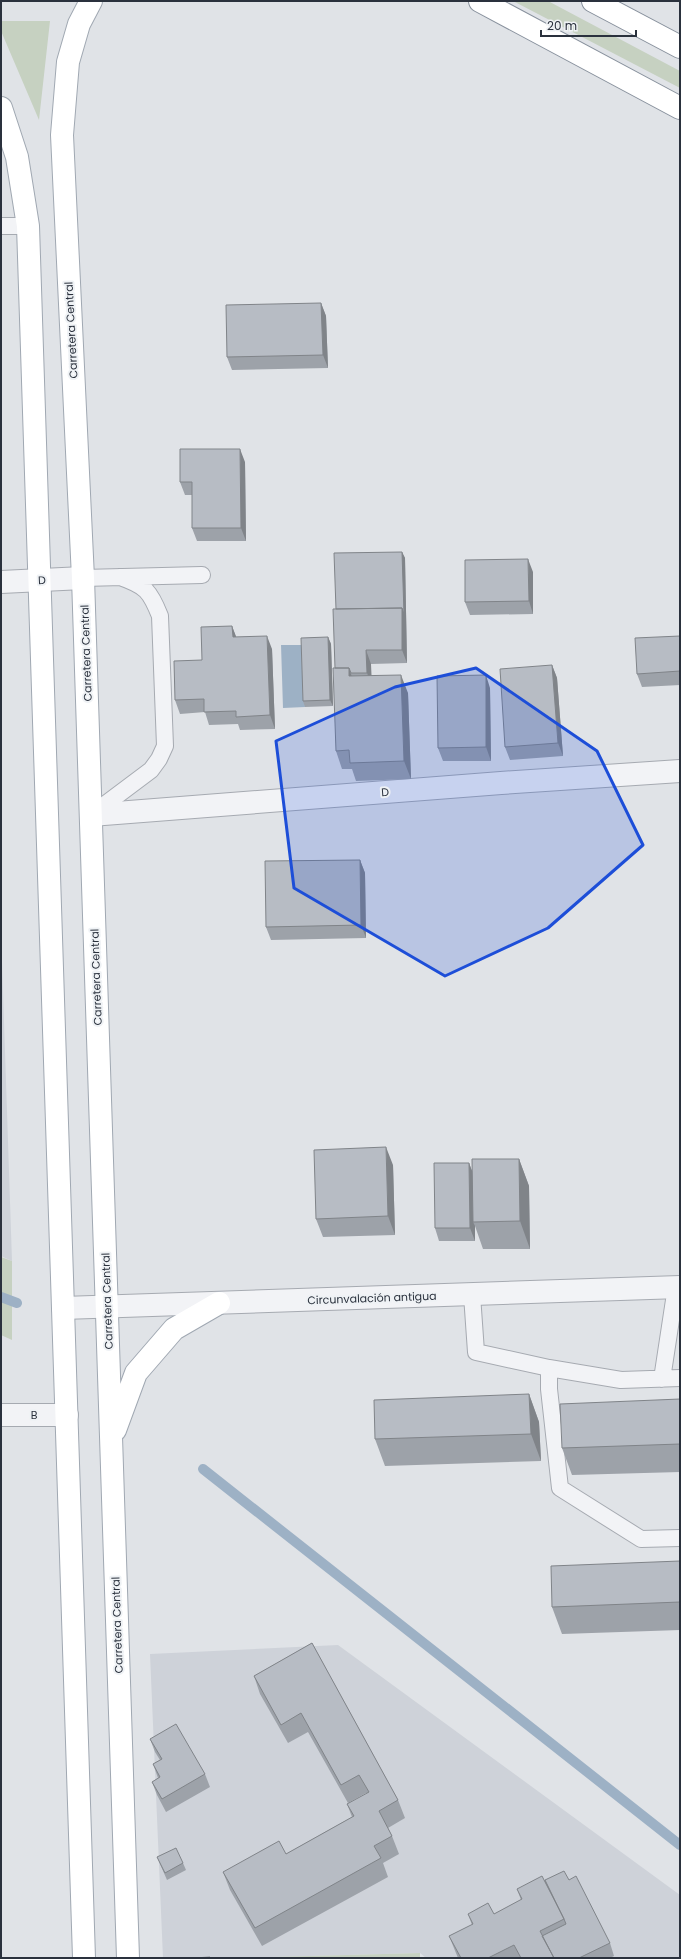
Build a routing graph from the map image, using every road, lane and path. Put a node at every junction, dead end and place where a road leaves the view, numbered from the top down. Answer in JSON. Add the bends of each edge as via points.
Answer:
{"nodes":[{"id":1,"x":91,"y":1,"type":"edge"},
{"id":2,"x":480,"y":1,"type":"edge"},
{"id":3,"x":593,"y":1,"type":"edge"},
{"id":4,"x":680,"y":47,"type":"edge"},
{"id":5,"x":1,"y":108,"type":"edge"},
{"id":6,"x":680,"y":108,"type":"edge"},
{"id":7,"x":1,"y":226,"type":"edge"},
{"id":8,"x":28,"y":226,"type":"junction"},
{"id":9,"x":202,"y":575,"type":"dead end"},
{"id":10,"x":120,"y":577,"type":"junction"},
{"id":11,"x":83,"y":578,"type":"junction"},
{"id":12,"x":39,"y":580,"type":"junction"},
{"id":13,"x":1,"y":582,"type":"edge"},
{"id":14,"x":680,"y":771,"type":"edge"},
{"id":15,"x":91,"y":815,"type":"junction"},
{"id":16,"x":679,"y":1289,"type":"edge"},
{"id":17,"x":472,"y":1295,"type":"junction"},
{"id":18,"x":219,"y":1303,"type":"junction"},
{"id":19,"x":107,"y":1306,"type":"junction"},
{"id":20,"x":63,"y":1308,"type":"junction"},
{"id":21,"x":549,"y":1368,"type":"junction"},
{"id":22,"x":680,"y":1378,"type":"edge"},
{"id":23,"x":662,"y":1379,"type":"junction"},
{"id":24,"x":1,"y":1415,"type":"edge"},
{"id":25,"x":67,"y":1415,"type":"junction"},
{"id":26,"x":111,"y":1441,"type":"junction"},
{"id":27,"x":680,"y":1538,"type":"edge"},
{"id":28,"x":84,"y":1958,"type":"edge"},
{"id":29,"x":128,"y":1958,"type":"edge"}],
"edges":[{"from":1,"to":11,"type":"main road","name":"Carretera Central","via":[[79,24],[68,62],[62,135]]},
{"from":2,"to":6,"type":"main road"},
{"from":3,"to":4,"type":"main road"},
{"from":5,"to":8,"type":"main road","via":[[17,157]]},
{"from":7,"to":8,"type":"lane"},
{"from":8,"to":12,"type":"main road"},
{"from":9,"to":10,"type":"lane"},
{"from":10,"to":11,"type":"lane"},
{"from":10,"to":15,"type":"lane","via":[[139,584],[153,597],[160,616],[165,746],[151,770]]},
{"from":11,"to":12,"type":"street","name":"D"},
{"from":11,"to":15,"type":"main road","name":"Carretera Central"},
{"from":12,"to":13,"type":"street","name":"D"},
{"from":12,"to":20,"type":"main road"},
{"from":14,"to":15,"type":"street","name":"D"},
{"from":15,"to":19,"type":"main road","name":"Carretera Central"},
{"from":16,"to":17,"type":"street","name":"Circunvalación antigua"},
{"from":16,"to":23,"type":"lane"},
{"from":17,"to":18,"type":"street","name":"Circunvalación antigua"},
{"from":17,"to":21,"type":"lane","via":[[476,1352]]},
{"from":18,"to":19,"type":"street","name":"Circunvalación antigua"},
{"from":18,"to":26,"type":"main road","via":[[174,1329],[136,1373]]},
{"from":19,"to":20,"type":"street","name":"Circunvalación antigua"},
{"from":19,"to":26,"type":"main road","name":"Carretera Central"},
{"from":20,"to":25,"type":"main road"},
{"from":21,"to":23,"type":"lane","via":[[621,1380]]},
{"from":21,"to":27,"type":"lane","via":[[560,1488],[641,1539]]},
{"from":22,"to":23,"type":"lane"},
{"from":24,"to":25,"type":"street","name":"B"},
{"from":25,"to":28,"type":"main road"},
{"from":26,"to":29,"type":"main road","name":"Carretera Central"}]}
